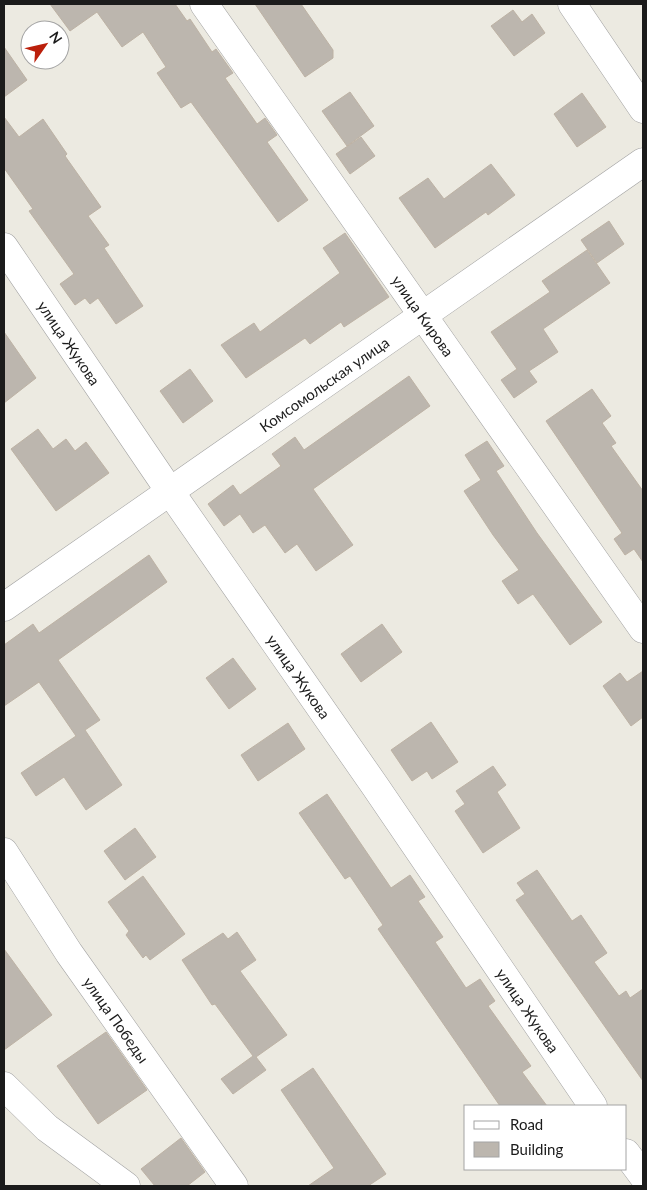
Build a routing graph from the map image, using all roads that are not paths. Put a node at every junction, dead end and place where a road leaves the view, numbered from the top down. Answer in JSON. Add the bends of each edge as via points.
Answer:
{"nodes":[{"id":1,"x":204,"y":4,"type":"edge"},
{"id":2,"x":572,"y":4,"type":"edge"},
{"id":3,"x":643,"y":109,"type":"edge"},
{"id":4,"x":643,"y":162,"type":"edge"},
{"id":5,"x":4,"y":248,"type":"edge"},
{"id":6,"x":421,"y":315,"type":"junction"},
{"id":7,"x":169,"y":490,"type":"junction"},
{"id":8,"x":4,"y":607,"type":"edge"},
{"id":9,"x":643,"y":629,"type":"edge"},
{"id":10,"x":4,"y":852,"type":"edge"},
{"id":11,"x":4,"y":1086,"type":"edge"},
{"id":12,"x":592,"y":1105,"type":"edge"},
{"id":13,"x":627,"y":1153,"type":"edge"},
{"id":14,"x":643,"y":1176,"type":"edge"},
{"id":15,"x":126,"y":1186,"type":"edge"},
{"id":16,"x":234,"y":1186,"type":"edge"}],
"edges":[{"from":1,"to":6,"type":"street","name":"улица Кирова"},
{"from":2,"to":3,"type":"street"},
{"from":4,"to":6,"type":"street","name":"Комсомольская улица"},
{"from":5,"to":7,"type":"street","name":"улица Жукова"},
{"from":6,"to":7,"type":"street","name":"Комсомольская улица"},
{"from":6,"to":9,"type":"street","name":"улица Кирова"},
{"from":7,"to":8,"type":"street","name":"Комсомольская улица"},
{"from":7,"to":12,"type":"street","name":"улица Жукова"},
{"from":10,"to":16,"type":"street","name":"улица Победы","via":[[69,953]]},
{"from":11,"to":15,"type":"street","via":[[47,1128]]},
{"from":13,"to":14,"type":"street"}]}
